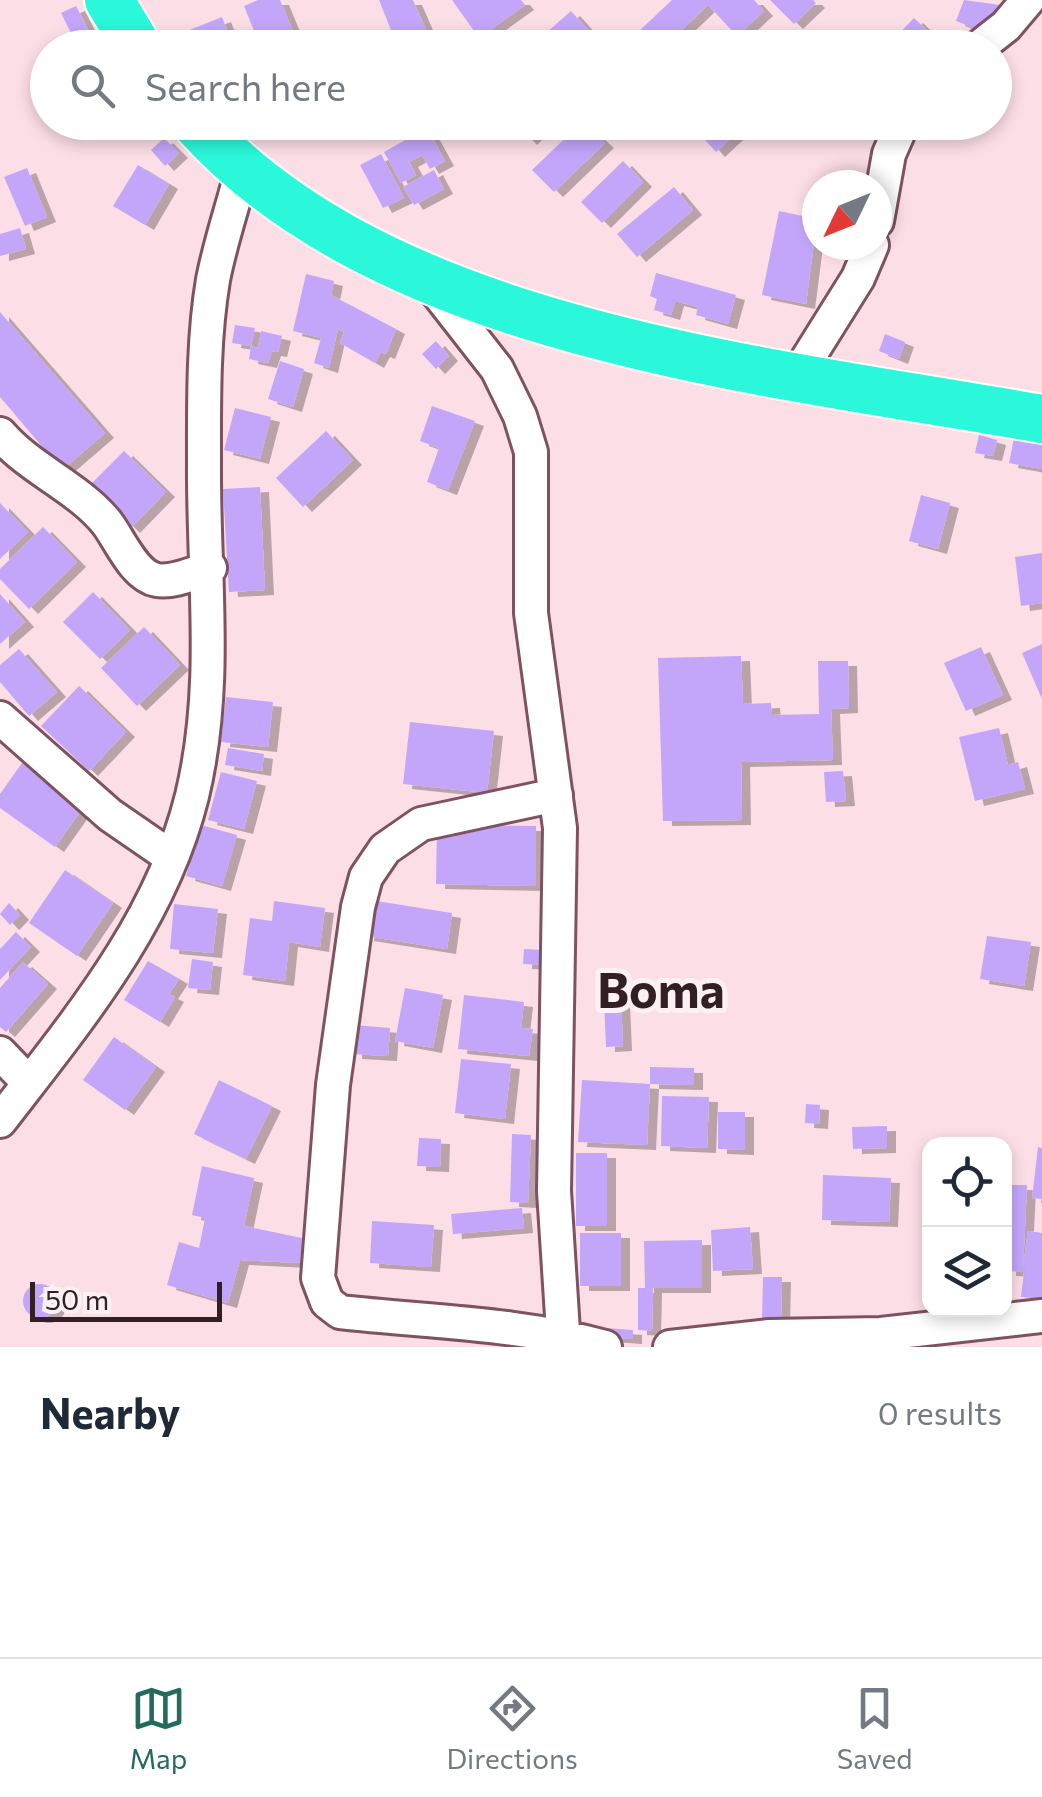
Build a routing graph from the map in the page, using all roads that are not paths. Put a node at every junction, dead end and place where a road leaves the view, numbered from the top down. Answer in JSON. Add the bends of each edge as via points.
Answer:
{"nodes":[{"id":1,"x":109,"y":0,"type":"edge"},
{"id":2,"x":1028,"y":0,"type":"edge"},
{"id":3,"x":127,"y":30,"type":"edge"},
{"id":4,"x":1001,"y":30,"type":"edge"},
{"id":5,"x":213,"y":140,"type":"edge"},
{"id":6,"x":895,"y":140,"type":"edge"},
{"id":7,"x":242,"y":170,"type":"junction"},
{"id":8,"x":886,"y":170,"type":"edge"},
{"id":9,"x":866,"y":260,"type":"edge"},
{"id":10,"x":429,"y":282,"type":"junction"},
{"id":11,"x":526,"y":313,"type":"junction"},
{"id":12,"x":497,"y":370,"type":"junction"},
{"id":13,"x":798,"y":374,"type":"junction"},
{"id":14,"x":1042,"y":419,"type":"edge"},
{"id":15,"x":0,"y":434,"type":"edge"},
{"id":16,"x":210,"y":568,"type":"junction"},
{"id":17,"x":0,"y":718,"type":"edge"},
{"id":18,"x":556,"y":795,"type":"junction"},
{"id":19,"x":171,"y":857,"type":"junction"},
{"id":20,"x":0,"y":1053,"type":"edge"},
{"id":21,"x":29,"y":1083,"type":"junction"},
{"id":22,"x":0,"y":1121,"type":"edge"},
{"id":23,"x":1042,"y":1316,"type":"edge"},
{"id":24,"x":563,"y":1341,"type":"edge"},
{"id":25,"x":605,"y":1347,"type":"edge"},
{"id":26,"x":670,"y":1347,"type":"edge"}],
"edges":[{"from":1,"to":3,"type":"highway"},
{"from":2,"to":4,"type":"street"},
{"from":5,"to":7,"type":"highway"},
{"from":6,"to":8,"type":"street"},
{"from":7,"to":10,"type":"highway","via":[[351,244]]},
{"from":7,"to":16,"type":"street","via":[[208,323],[204,465]]},
{"from":9,"to":13,"type":"street"},
{"from":10,"to":11,"type":"highway"},
{"from":10,"to":12,"type":"street"},
{"from":11,"to":12,"type":"street"},
{"from":11,"to":13,"type":"highway","via":[[656,348]]},
{"from":12,"to":18,"type":"street","via":[[531,452],[531,612]]},
{"from":13,"to":14,"type":"highway"},
{"from":15,"to":16,"type":"street","via":[[27,463],[91,506],[140,572],[171,580]]},
{"from":16,"to":19,"type":"street","via":[[205,735]]},
{"from":17,"to":19,"type":"street","via":[[110,815]]},
{"from":18,"to":24,"type":"street","via":[[562,884],[554,1191]]},
{"from":18,"to":24,"type":"street","via":[[421,824],[386,849],[366,877],[333,1085],[318,1278],[327,1302],[340,1312]]},
{"from":19,"to":21,"type":"street","via":[[150,907],[104,982]]},
{"from":20,"to":21,"type":"street"},
{"from":21,"to":22,"type":"street"},
{"from":23,"to":26,"type":"street"},
{"from":24,"to":25,"type":"street"}]}
